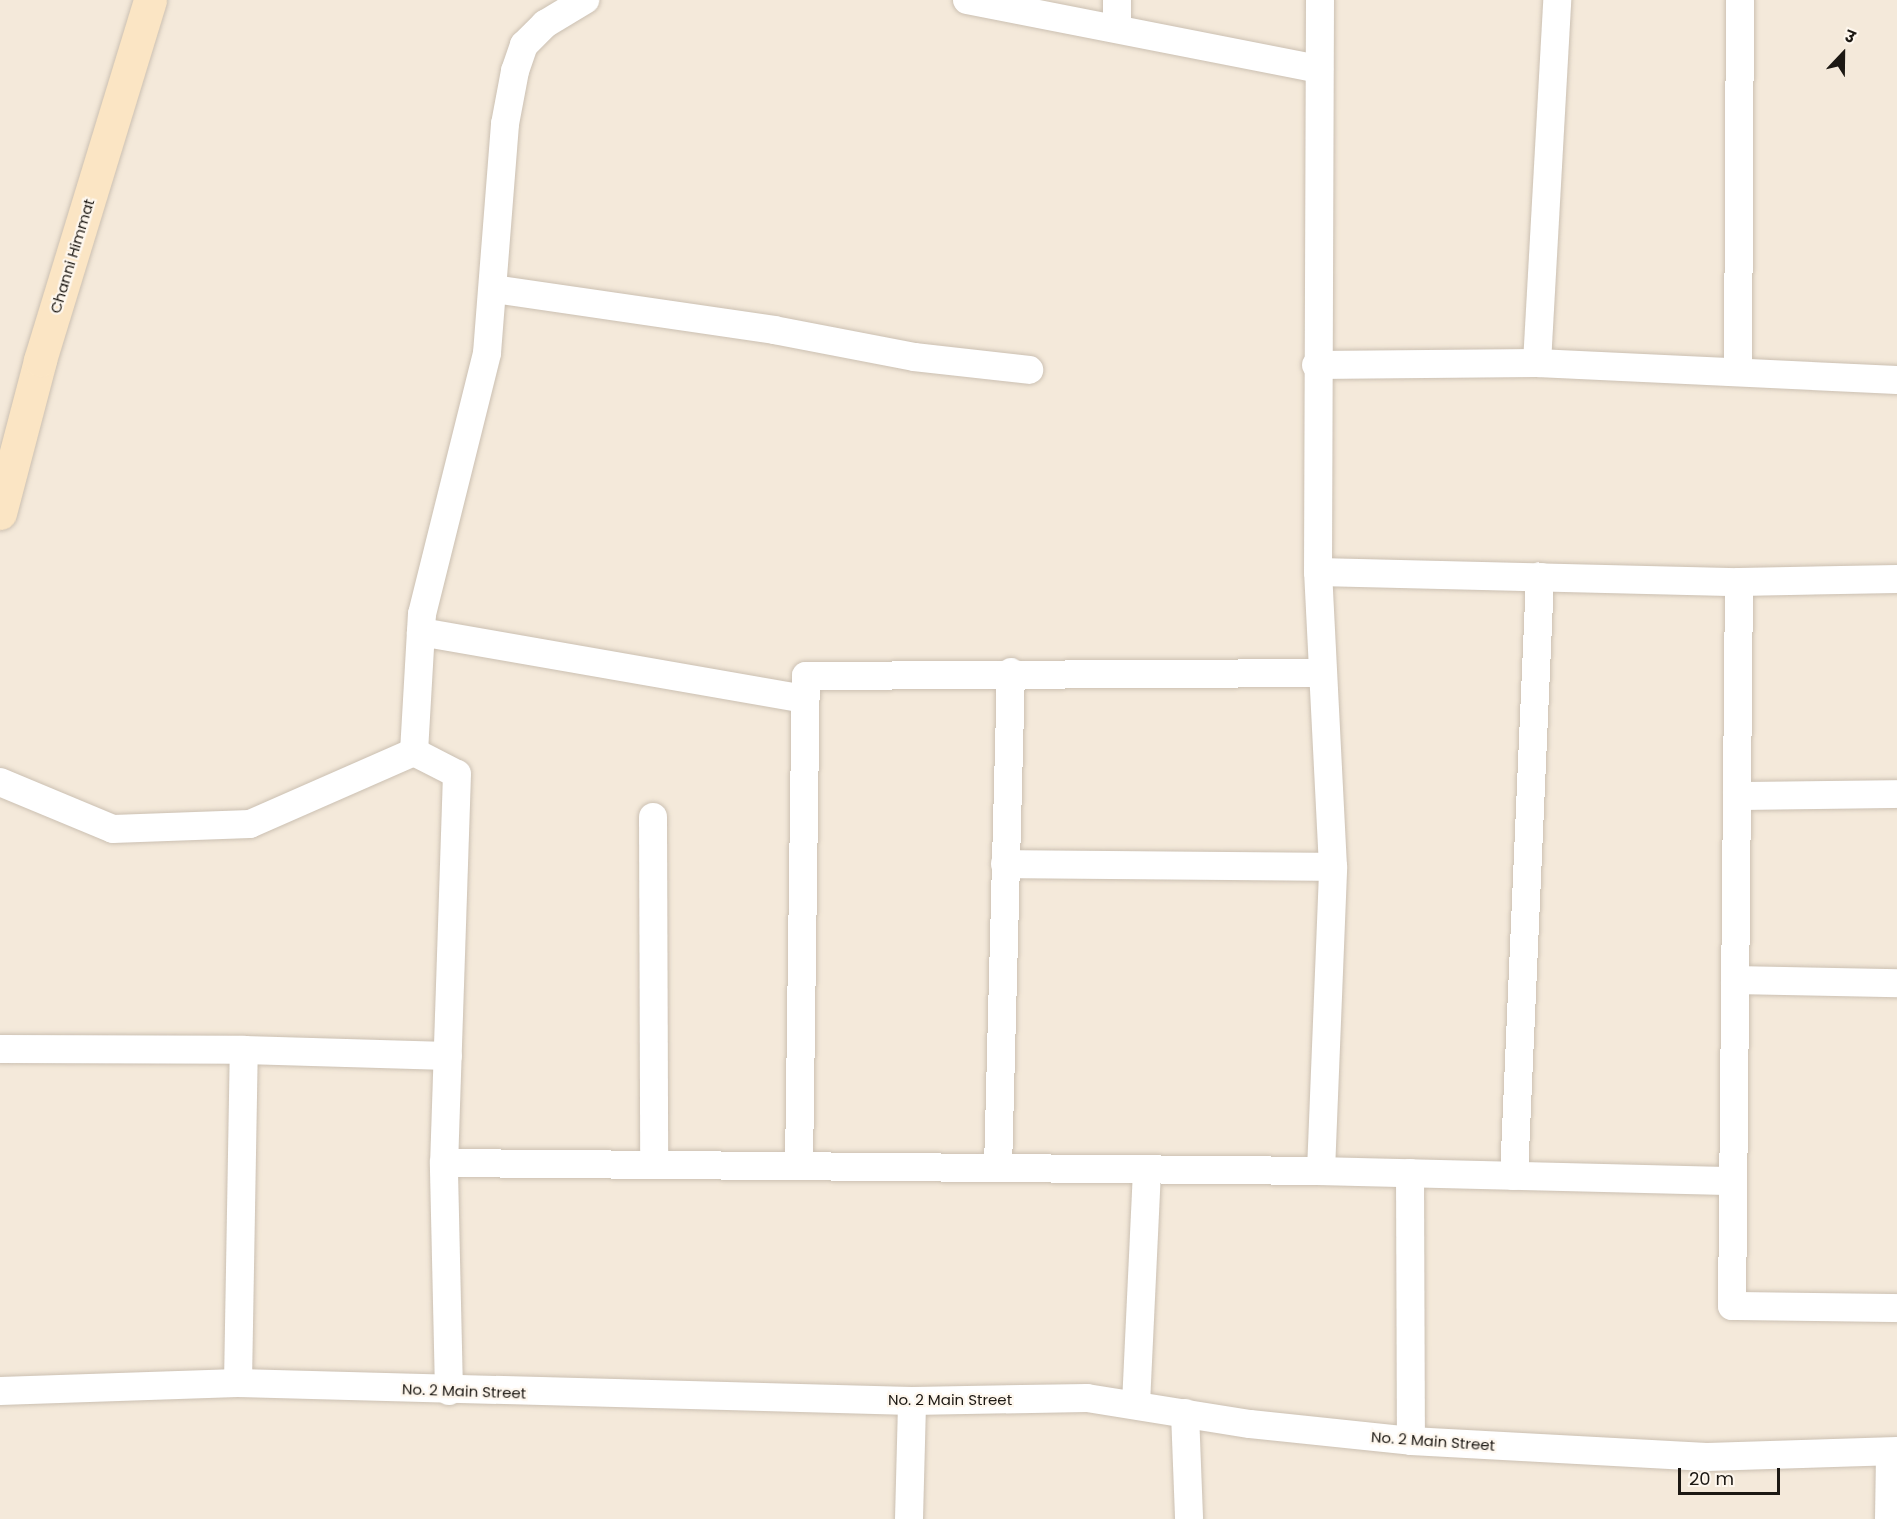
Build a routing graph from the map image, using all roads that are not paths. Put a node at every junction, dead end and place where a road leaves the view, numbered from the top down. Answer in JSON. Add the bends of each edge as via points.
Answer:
{"nodes":[{"id":1,"x":150,"y":0,"type":"edge"},
{"id":2,"x":585,"y":0,"type":"edge"},
{"id":3,"x":967,"y":0,"type":"edge"},
{"id":4,"x":1320,"y":0,"type":"edge"},
{"id":5,"x":1557,"y":0,"type":"edge"},
{"id":6,"x":1740,"y":0,"type":"edge"},
{"id":7,"x":1117,"y":14,"type":"edge"},
{"id":8,"x":1319,"y":69,"type":"junction"},
{"id":9,"x":494,"y":289,"type":"junction"},
{"id":10,"x":1537,"y":363,"type":"junction"},
{"id":11,"x":1316,"y":365,"type":"junction"},
{"id":12,"x":1029,"y":370,"type":"dead end"},
{"id":13,"x":1738,"y":372,"type":"junction"},
{"id":14,"x":1897,"y":380,"type":"edge"},
{"id":15,"x":0,"y":513,"type":"edge"},
{"id":16,"x":1318,"y":572,"type":"junction"},
{"id":17,"x":1540,"y":577,"type":"junction"},
{"id":18,"x":1897,"y":579,"type":"edge"},
{"id":19,"x":1739,"y":582,"type":"junction"},
{"id":20,"x":421,"y":632,"type":"junction"},
{"id":21,"x":1011,"y":672,"type":"junction"},
{"id":22,"x":1322,"y":673,"type":"junction"},
{"id":23,"x":805,"y":699,"type":"junction"},
{"id":24,"x":414,"y":752,"type":"junction"},
{"id":25,"x":0,"y":782,"type":"edge"},
{"id":26,"x":1897,"y":794,"type":"edge"},
{"id":27,"x":1737,"y":796,"type":"junction"},
{"id":28,"x":653,"y":817,"type":"dead end"},
{"id":29,"x":1005,"y":864,"type":"junction"},
{"id":30,"x":1333,"y":867,"type":"junction"},
{"id":31,"x":1735,"y":980,"type":"junction"},
{"id":32,"x":1897,"y":983,"type":"edge"},
{"id":33,"x":0,"y":1049,"type":"edge"},
{"id":34,"x":244,"y":1050,"type":"junction"},
{"id":35,"x":448,"y":1056,"type":"junction"},
{"id":36,"x":444,"y":1163,"type":"junction"},
{"id":37,"x":654,"y":1165,"type":"junction"},
{"id":38,"x":799,"y":1167,"type":"junction"},
{"id":39,"x":998,"y":1168,"type":"junction"},
{"id":40,"x":1147,"y":1169,"type":"junction"},
{"id":41,"x":1320,"y":1171,"type":"junction"},
{"id":42,"x":1410,"y":1173,"type":"junction"},
{"id":43,"x":1514,"y":1176,"type":"junction"},
{"id":44,"x":1733,"y":1181,"type":"junction"},
{"id":45,"x":1897,"y":1308,"type":"edge"},
{"id":46,"x":238,"y":1383,"type":"junction"},
{"id":47,"x":0,"y":1391,"type":"edge"},
{"id":48,"x":449,"y":1391,"type":"junction"},
{"id":49,"x":912,"y":1401,"type":"junction"},
{"id":50,"x":1136,"y":1404,"type":"junction"},
{"id":51,"x":1185,"y":1413,"type":"junction"},
{"id":52,"x":1411,"y":1441,"type":"junction"},
{"id":53,"x":1893,"y":1452,"type":"edge"},
{"id":54,"x":909,"y":1519,"type":"edge"},
{"id":55,"x":1189,"y":1519,"type":"edge"},
{"id":56,"x":1889,"y":1519,"type":"edge"}],
"edges":[{"from":1,"to":15,"type":"street","name":"Channi Himmat","via":[[40,360]]},
{"from":2,"to":9,"type":"street","via":[[544,24],[524,45],[514,71],[505,124]]},
{"from":3,"to":7,"type":"street"},
{"from":4,"to":8,"type":"street"},
{"from":5,"to":10,"type":"street"},
{"from":6,"to":13,"type":"street"},
{"from":7,"to":8,"type":"street"},
{"from":8,"to":11,"type":"street"},
{"from":9,"to":12,"type":"street","via":[[774,330],[914,357]]},
{"from":9,"to":20,"type":"street","via":[[487,353],[422,614]]},
{"from":10,"to":11,"type":"street"},
{"from":10,"to":13,"type":"street"},
{"from":11,"to":16,"type":"street"},
{"from":13,"to":14,"type":"street"},
{"from":16,"to":17,"type":"street"},
{"from":16,"to":22,"type":"street"},
{"from":17,"to":19,"type":"street"},
{"from":17,"to":43,"type":"street"},
{"from":18,"to":19,"type":"street"},
{"from":19,"to":27,"type":"street"},
{"from":20,"to":23,"type":"street"},
{"from":20,"to":24,"type":"street"},
{"from":21,"to":22,"type":"street"},
{"from":21,"to":23,"type":"street","via":[[806,676]]},
{"from":21,"to":29,"type":"street"},
{"from":22,"to":30,"type":"street"},
{"from":23,"to":38,"type":"street"},
{"from":24,"to":25,"type":"street","via":[[250,824],[113,829]]},
{"from":24,"to":35,"type":"street","via":[[457,774]]},
{"from":26,"to":27,"type":"street"},
{"from":27,"to":31,"type":"street"},
{"from":28,"to":37,"type":"street"},
{"from":29,"to":30,"type":"street"},
{"from":29,"to":39,"type":"street"},
{"from":30,"to":41,"type":"street"},
{"from":31,"to":32,"type":"street"},
{"from":31,"to":44,"type":"street"},
{"from":33,"to":34,"type":"street"},
{"from":34,"to":35,"type":"street"},
{"from":34,"to":46,"type":"street"},
{"from":35,"to":36,"type":"street"},
{"from":36,"to":37,"type":"street"},
{"from":36,"to":48,"type":"street"},
{"from":37,"to":38,"type":"street"},
{"from":38,"to":39,"type":"street"},
{"from":39,"to":40,"type":"street"},
{"from":40,"to":41,"type":"street"},
{"from":40,"to":50,"type":"street"},
{"from":41,"to":42,"type":"street"},
{"from":42,"to":43,"type":"street"},
{"from":42,"to":52,"type":"street"},
{"from":43,"to":44,"type":"street"},
{"from":44,"to":45,"type":"street","via":[[1732,1306]]},
{"from":46,"to":47,"type":"street","name":"No. 2 Main Street"},
{"from":46,"to":48,"type":"street","name":"No. 2 Main Street"},
{"from":48,"to":49,"type":"street","name":"No. 2 Main Street"},
{"from":49,"to":50,"type":"street","name":"No. 2 Main Street","via":[[1087,1398]]},
{"from":49,"to":54,"type":"street"},
{"from":50,"to":51,"type":"street","name":"No. 2 Main Street"},
{"from":51,"to":52,"type":"street","name":"No. 2 Main Street"},
{"from":51,"to":55,"type":"street"},
{"from":52,"to":53,"type":"street","name":"No. 2 Main Street","via":[[1707,1457]]},
{"from":53,"to":56,"type":"street"}]}
